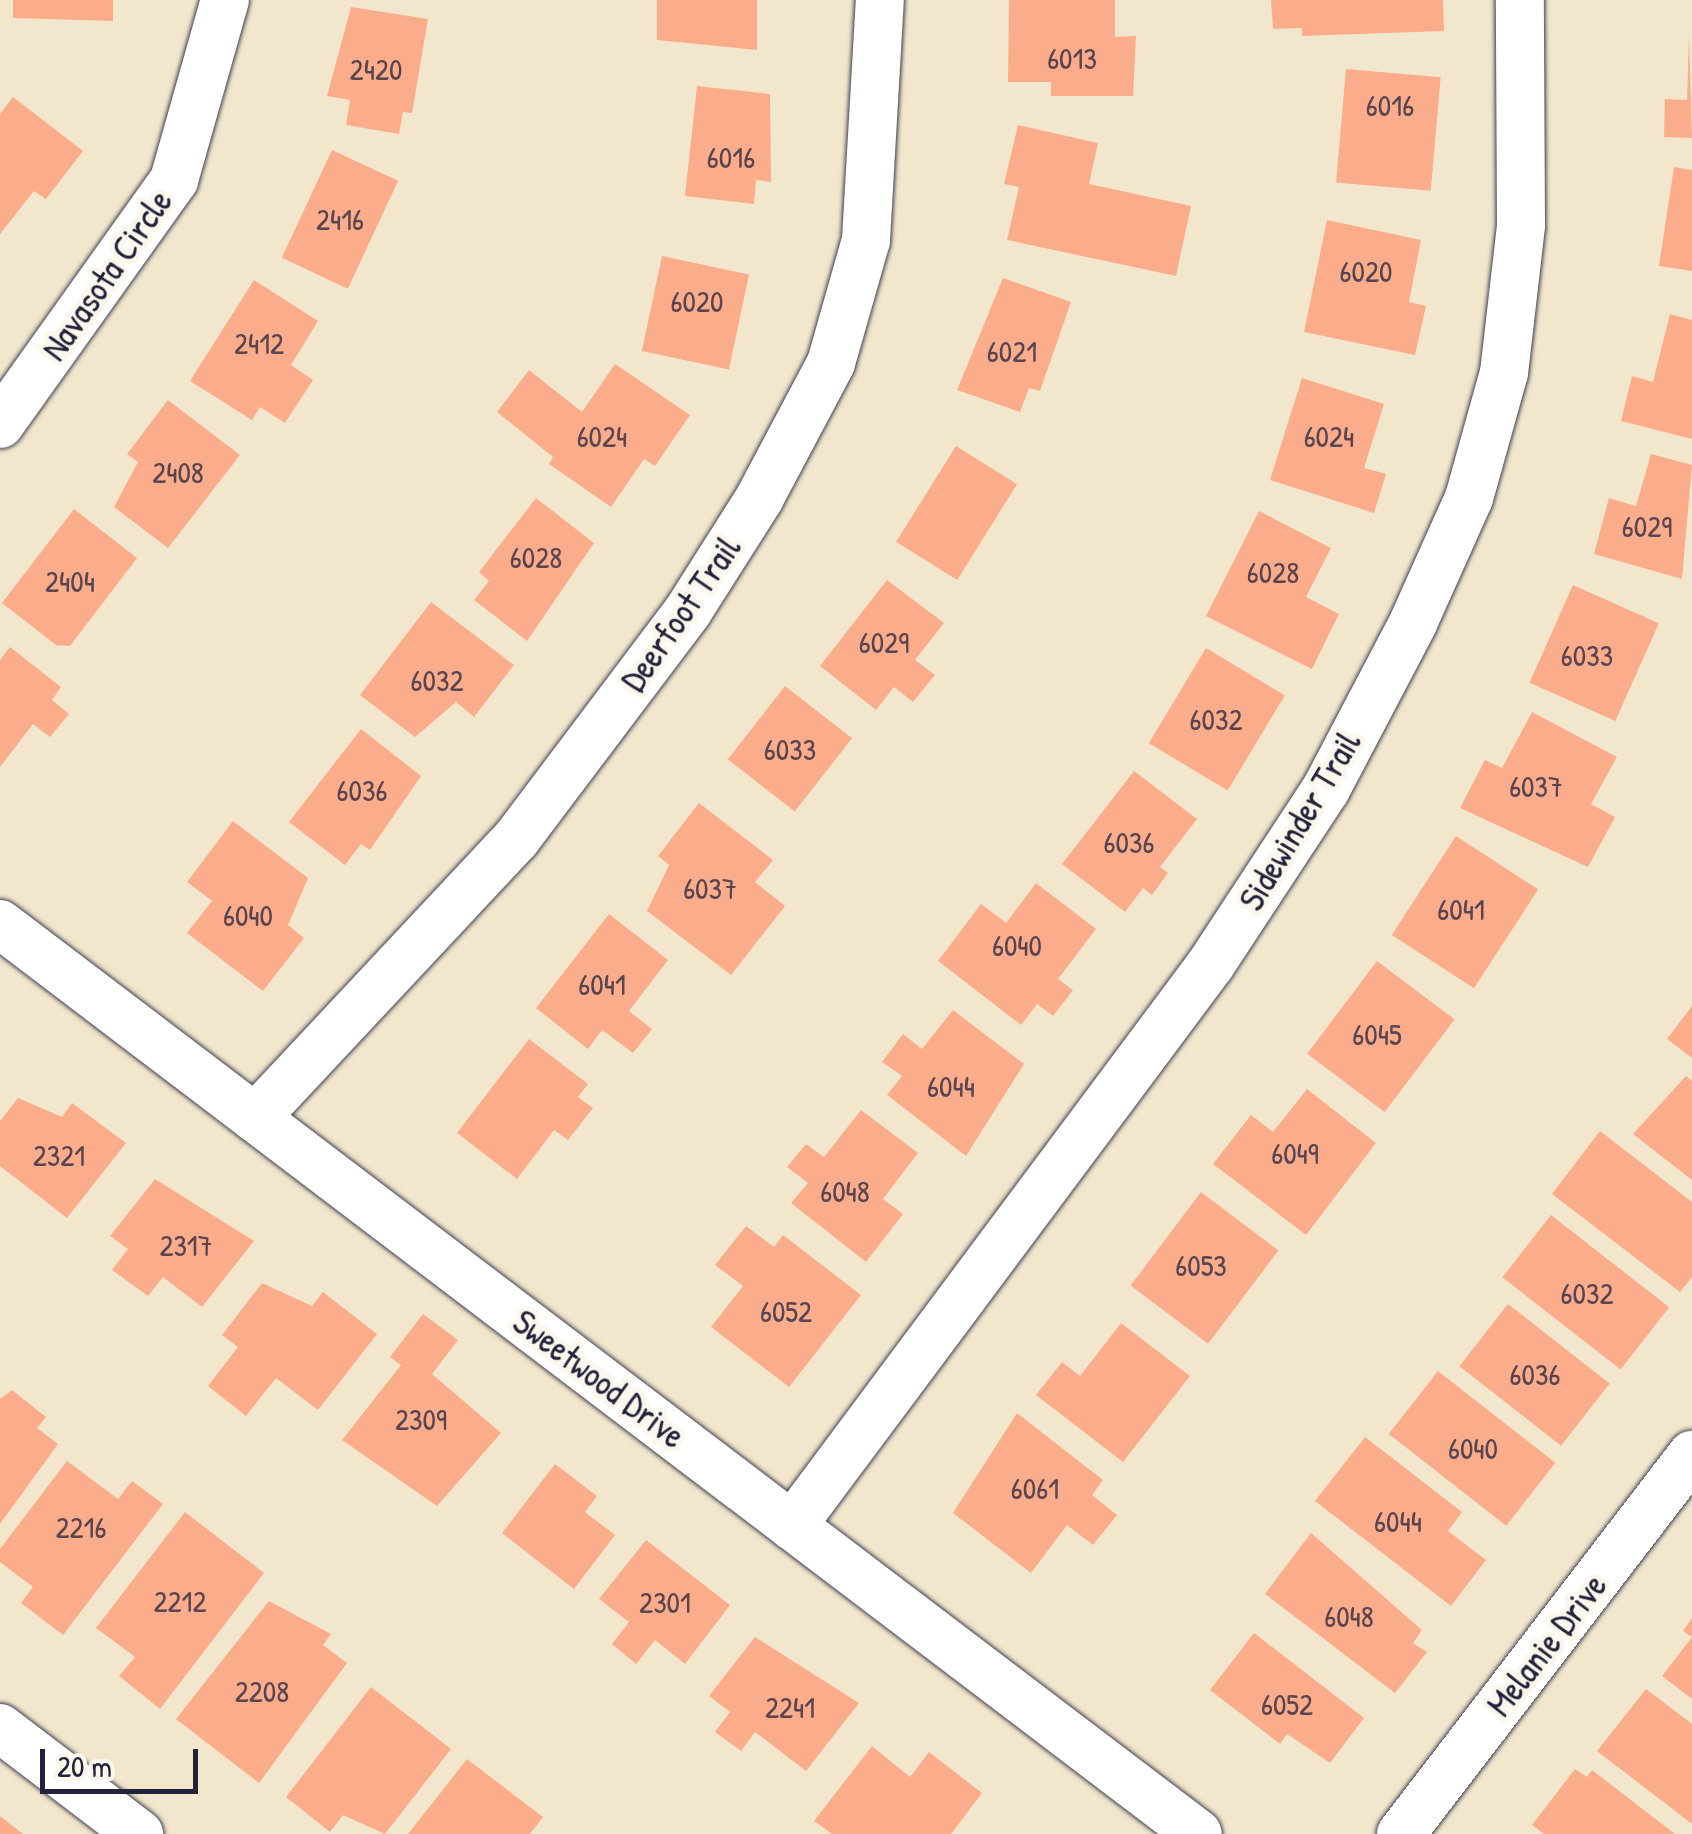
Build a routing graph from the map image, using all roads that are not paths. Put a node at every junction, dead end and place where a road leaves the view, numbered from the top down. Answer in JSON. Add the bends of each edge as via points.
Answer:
{"nodes":[{"id":1,"x":225,"y":0,"type":"edge"},
{"id":2,"x":880,"y":0,"type":"edge"},
{"id":3,"x":1520,"y":0,"type":"edge"},
{"id":4,"x":0,"y":424,"type":"edge"},
{"id":5,"x":0,"y":924,"type":"edge"},
{"id":6,"x":255,"y":1118,"type":"junction"},
{"id":7,"x":1692,"y":1455,"type":"edge"},
{"id":8,"x":792,"y":1526,"type":"junction"},
{"id":9,"x":0,"y":1728,"type":"edge"},
{"id":10,"x":140,"y":1834,"type":"edge"},
{"id":11,"x":1198,"y":1834,"type":"edge"},
{"id":12,"x":1401,"y":1834,"type":"edge"}],
"edges":[{"from":1,"to":4,"type":"street","name":"Navasota Circle","via":[[174,180]]},
{"from":2,"to":6,"type":"street","name":"Deerfoot Trail","via":[[866,240],[831,362],[759,499],[688,611],[517,838]]},
{"from":3,"to":8,"type":"street","name":"Sidewinder Trail","via":[[1521,225],[1504,372],[1468,498],[1413,623],[1326,789],[1211,964]]},
{"from":5,"to":6,"type":"street","name":"Sweetwood Drive"},
{"from":6,"to":8,"type":"street","name":"Sweetwood Drive"},
{"from":7,"to":12,"type":"street","name":"Melanie Drive"},
{"from":8,"to":11,"type":"street","name":"Sweetwood Drive"},
{"from":9,"to":10,"type":"street"}]}
